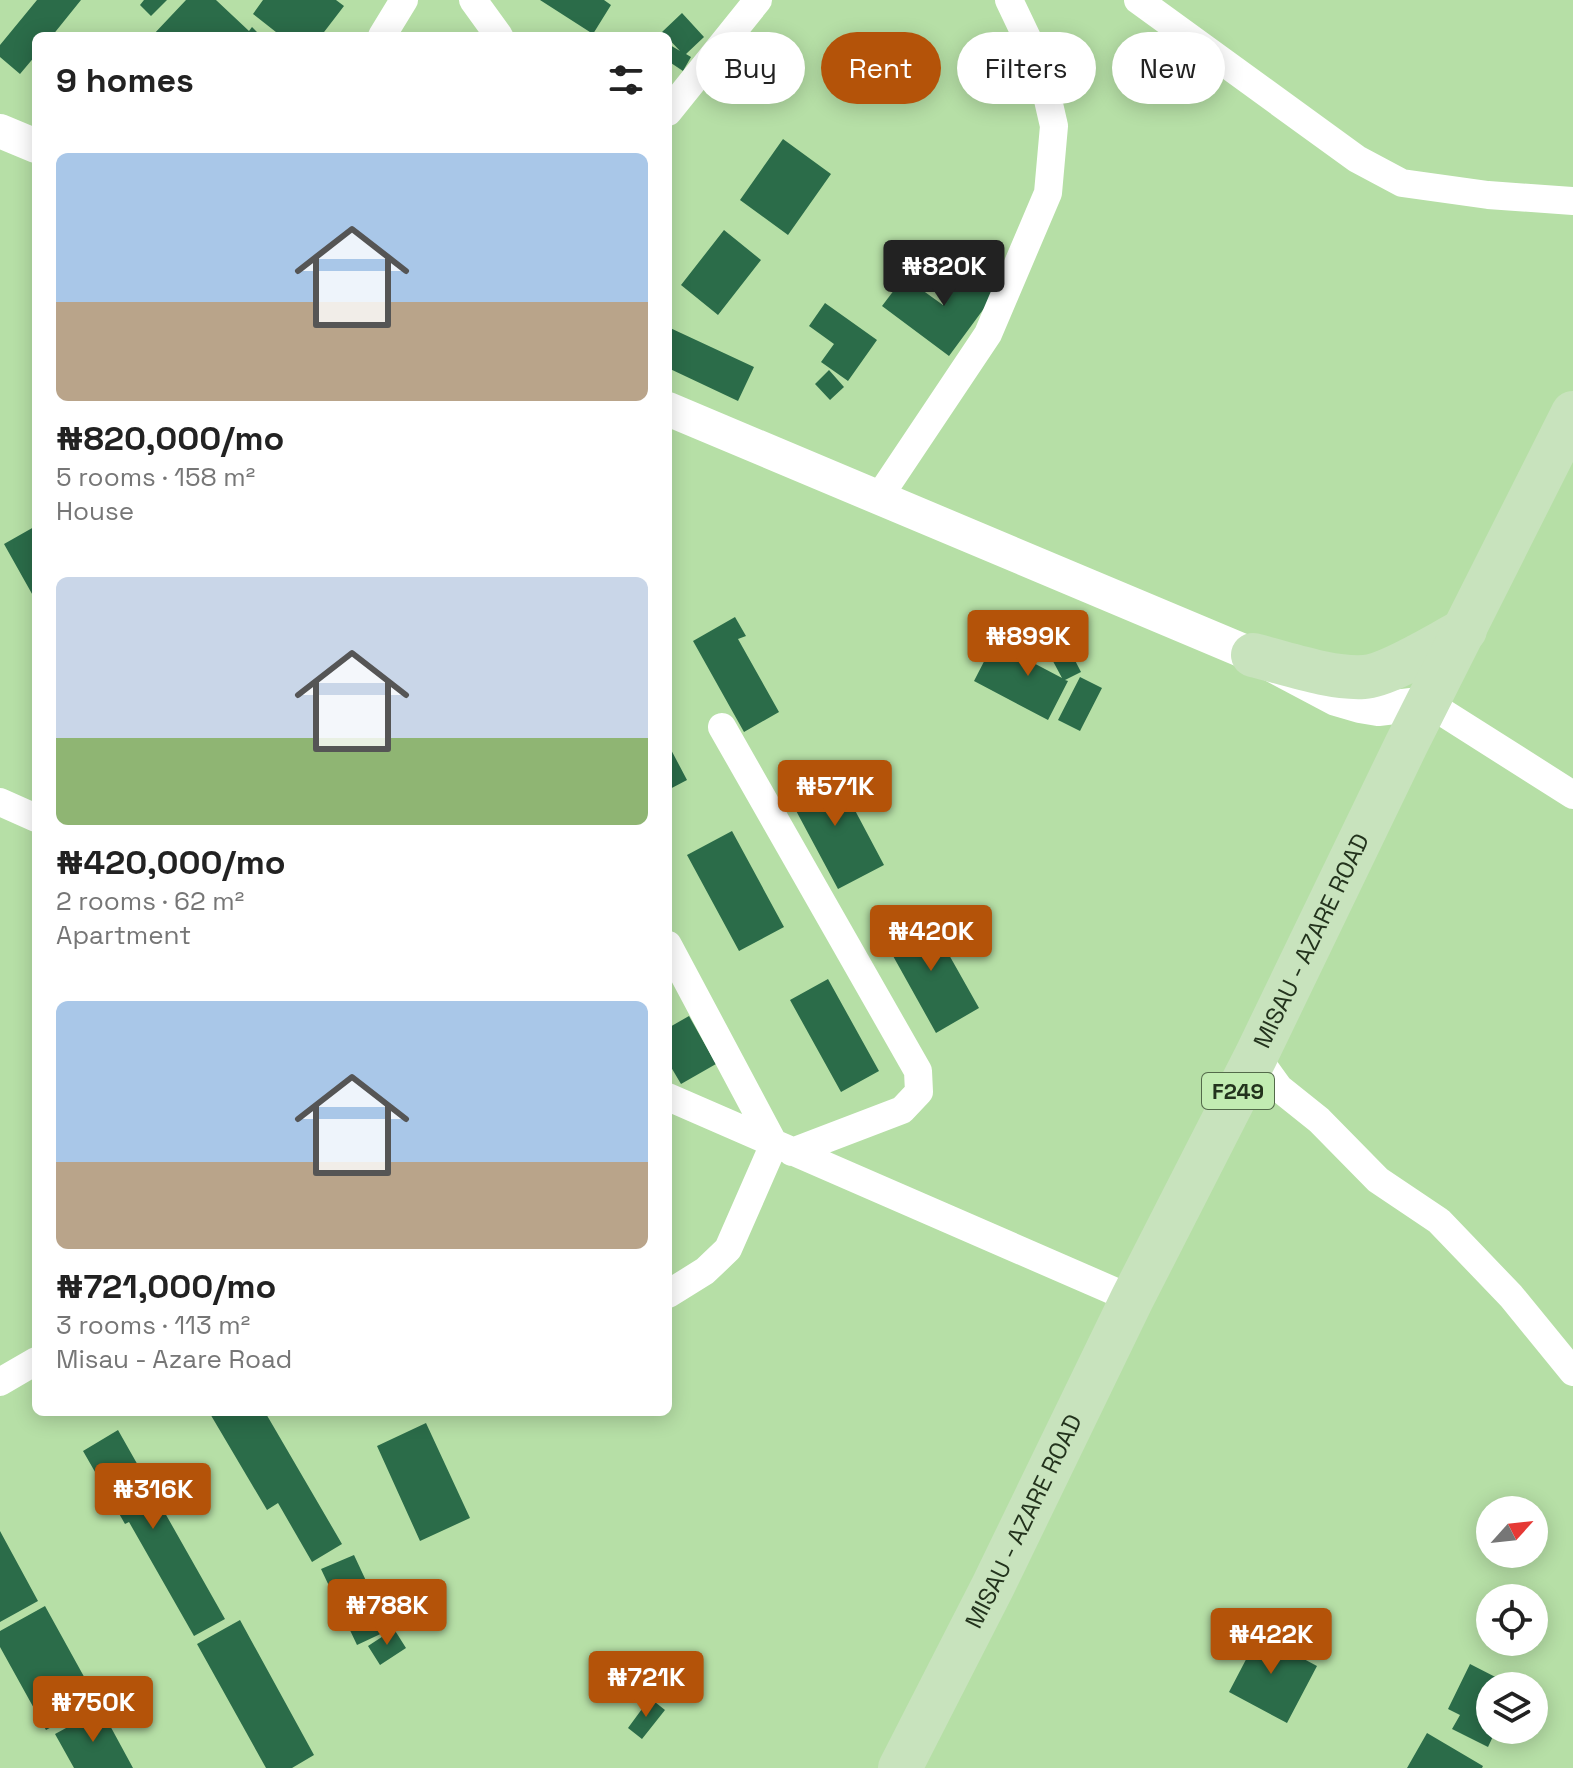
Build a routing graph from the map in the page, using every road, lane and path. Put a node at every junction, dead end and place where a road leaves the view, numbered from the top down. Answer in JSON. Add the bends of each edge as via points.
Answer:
{"nodes":[{"id":1,"x":404,"y":0,"type":"edge"},
{"id":2,"x":473,"y":0,"type":"edge"},
{"id":3,"x":758,"y":0,"type":"edge"},
{"id":4,"x":1009,"y":0,"type":"edge"},
{"id":5,"x":1138,"y":0,"type":"edge"},
{"id":6,"x":384,"y":32,"type":"edge"},
{"id":7,"x":496,"y":32,"type":"edge"},
{"id":8,"x":672,"y":107,"type":"edge"},
{"id":9,"x":0,"y":131,"type":"edge"},
{"id":10,"x":32,"y":144,"type":"edge"},
{"id":11,"x":1573,"y":201,"type":"edge"},
{"id":12,"x":672,"y":395,"type":"edge"},
{"id":13,"x":672,"y":411,"type":"edge"},
{"id":14,"x":1573,"y":413,"type":"edge"},
{"id":15,"x":756,"y":446,"type":"junction"},
{"id":16,"x":879,"y":497,"type":"junction"},
{"id":17,"x":1465,"y":630,"type":"junction"},
{"id":18,"x":1253,"y":655,"type":"junction"},
{"id":19,"x":1428,"y":703,"type":"junction"},
{"id":20,"x":722,"y":727,"type":"dead end"},
{"id":21,"x":1573,"y":795,"type":"edge"},
{"id":22,"x":0,"y":802,"type":"edge"},
{"id":23,"x":32,"y":816,"type":"edge"},
{"id":24,"x":672,"y":952,"type":"edge"},
{"id":25,"x":1256,"y":1056,"type":"junction"},
{"id":26,"x":672,"y":1099,"type":"edge"},
{"id":27,"x":783,"y":1148,"type":"junction"},
{"id":28,"x":672,"y":1292,"type":"edge"},
{"id":29,"x":1132,"y":1299,"type":"junction"},
{"id":30,"x":32,"y":1363,"type":"edge"},
{"id":31,"x":1573,"y":1372,"type":"edge"},
{"id":32,"x":0,"y":1382,"type":"edge"},
{"id":33,"x":900,"y":1768,"type":"edge"}],
"edges":[{"from":1,"to":6,"type":"street"},
{"from":2,"to":7,"type":"street"},
{"from":3,"to":8,"type":"street"},
{"from":4,"to":16,"type":"street","via":[[1040,65],[1054,126],[1048,193],[988,334]]},
{"from":5,"to":11,"type":"street","via":[[1357,159],[1402,183]]},
{"from":9,"to":10,"type":"street"},
{"from":12,"to":15,"type":"street"},
{"from":13,"to":15,"type":"street"},
{"from":14,"to":17,"type":"main road","name":"MISAU - AZARE ROAD","number":"F249"},
{"from":15,"to":16,"type":"street"},
{"from":16,"to":18,"type":"street"},
{"from":17,"to":18,"type":"main road","via":[[1386,672],[1365,677]]},
{"from":17,"to":19,"type":"main road","name":"MISAU - AZARE ROAD","number":"F249"},
{"from":18,"to":19,"type":"street","via":[[1336,699],[1360,706]]},
{"from":19,"to":21,"type":"street"},
{"from":19,"to":25,"type":"main road","name":"MISAU - AZARE ROAD","number":"F249"},
{"from":20,"to":27,"type":"street","via":[[918,1071],[919,1092],[902,1110]]},
{"from":22,"to":23,"type":"street"},
{"from":24,"to":27,"type":"street"},
{"from":25,"to":29,"type":"main road","name":"MISAU - AZARE ROAD","number":"F249"},
{"from":25,"to":31,"type":"street","via":[[1279,1088],[1378,1180],[1439,1221],[1511,1296]]},
{"from":26,"to":27,"type":"street"},
{"from":27,"to":28,"type":"street","via":[[728,1249]]},
{"from":27,"to":29,"type":"street"},
{"from":29,"to":33,"type":"main road","name":"MISAU - AZARE ROAD","number":"F249"},
{"from":30,"to":32,"type":"street"}]}
